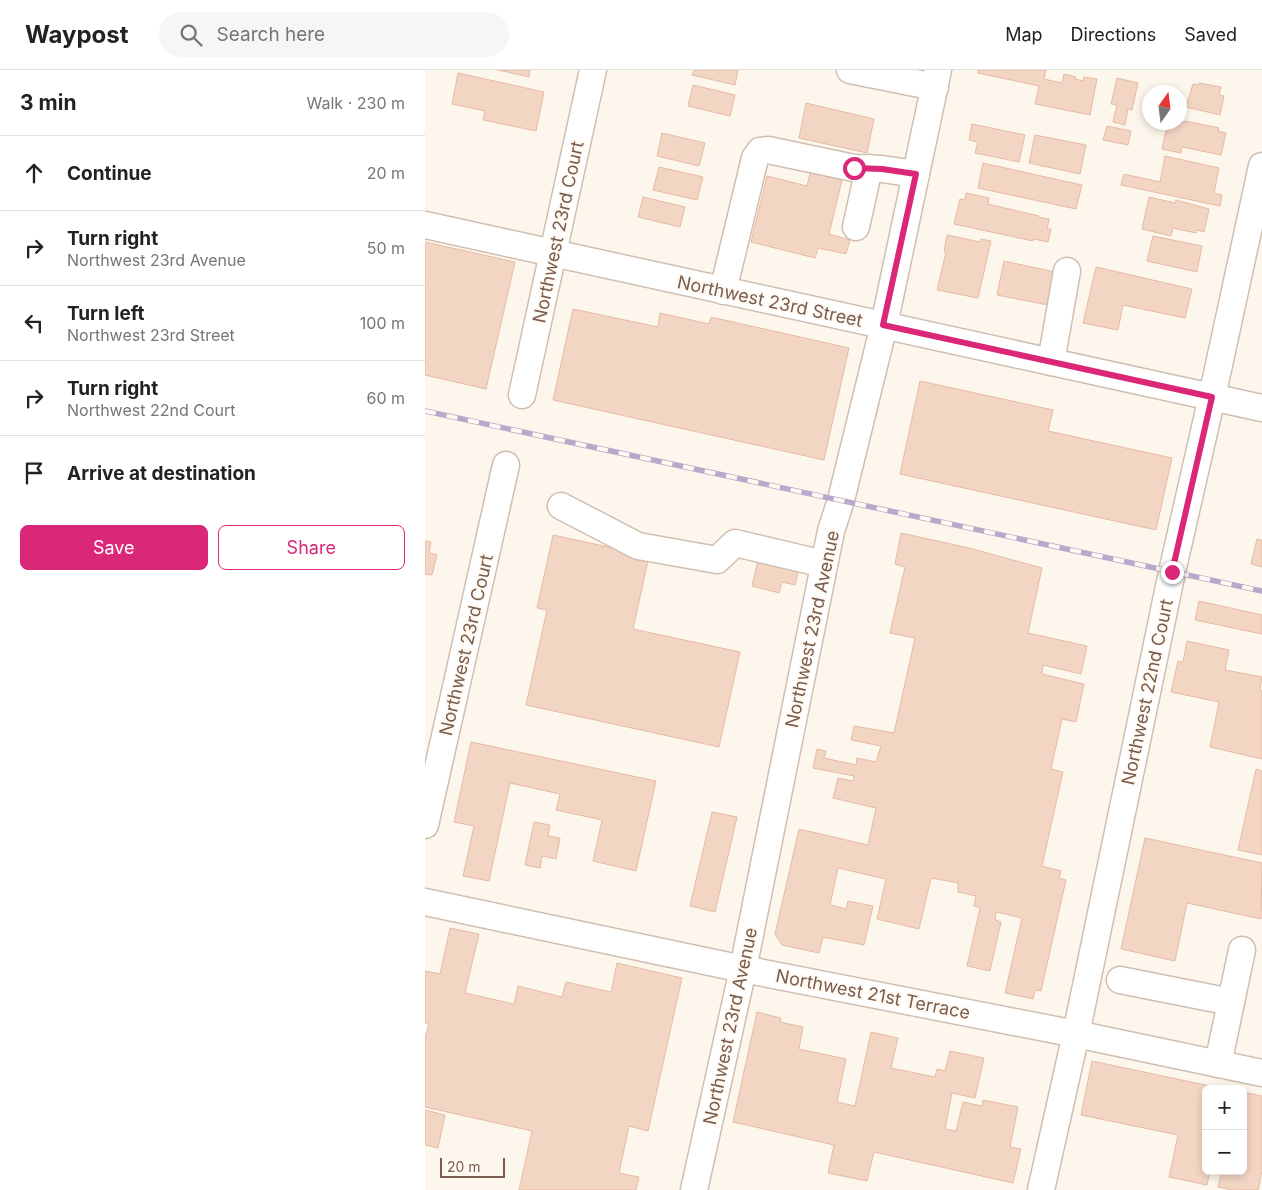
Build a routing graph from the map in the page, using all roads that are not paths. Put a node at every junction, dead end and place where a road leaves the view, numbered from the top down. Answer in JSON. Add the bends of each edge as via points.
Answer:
{"nodes":[{"id":1,"x":593,"y":70,"type":"edge"},
{"id":2,"x":850,"y":70,"type":"edge"},
{"id":3,"x":936,"y":79,"type":"edge"},
{"id":4,"x":1262,"y":166,"type":"edge"},
{"id":5,"x":869,"y":168,"type":"junction"},
{"id":6,"x":916,"y":174,"type":"junction"},
{"id":7,"x":425,"y":225,"type":"edge"},
{"id":8,"x":856,"y":227,"type":"dead end"},
{"id":9,"x":553,"y":253,"type":"junction"},
{"id":10,"x":1067,"y":271,"type":"dead end"},
{"id":11,"x":723,"y":291,"type":"junction"},
{"id":12,"x":883,"y":325,"type":"junction"},
{"id":13,"x":1051,"y":362,"type":"junction"},
{"id":14,"x":522,"y":395,"type":"dead end"},
{"id":15,"x":1212,"y":397,"type":"junction"},
{"id":16,"x":1262,"y":408,"type":"edge"},
{"id":17,"x":506,"y":465,"type":"dead end"},
{"id":18,"x":561,"y":506,"type":"dead end"},
{"id":19,"x":824,"y":564,"type":"junction"},
{"id":20,"x":425,"y":824,"type":"edge"},
{"id":21,"x":425,"y":902,"type":"edge"},
{"id":22,"x":1242,"y":950,"type":"dead end"},
{"id":23,"x":743,"y":969,"type":"junction"},
{"id":24,"x":1121,"y":980,"type":"dead end"},
{"id":25,"x":1231,"y":1002,"type":"junction"},
{"id":26,"x":1076,"y":1034,"type":"junction"},
{"id":27,"x":1218,"y":1064,"type":"junction"},
{"id":28,"x":1262,"y":1073,"type":"edge"},
{"id":29,"x":694,"y":1190,"type":"edge"},
{"id":30,"x":1041,"y":1190,"type":"edge"}],
"edges":[{"from":1,"to":9,"type":"street","name":"Northwest 23rd Court"},
{"from":2,"to":3,"type":"street"},
{"from":3,"to":6,"type":"street","name":"Northwest 23rd Avenue"},
{"from":4,"to":15,"type":"street","name":"Northwest 22nd Court"},
{"from":5,"to":6,"type":"street"},
{"from":5,"to":8,"type":"street"},
{"from":5,"to":11,"type":"street","via":[[760,150],[755,158]]},
{"from":6,"to":12,"type":"street","name":"Northwest 23rd Avenue"},
{"from":7,"to":9,"type":"street","name":"Northwest 23rd Street"},
{"from":9,"to":11,"type":"street","name":"Northwest 23rd Street"},
{"from":9,"to":14,"type":"street","name":"Northwest 23rd Court"},
{"from":10,"to":13,"type":"street"},
{"from":11,"to":12,"type":"street","name":"Northwest 23rd Street"},
{"from":12,"to":13,"type":"street","name":"Northwest 23rd Street"},
{"from":12,"to":19,"type":"street","name":"Northwest 23rd Avenue"},
{"from":13,"to":15,"type":"street","name":"Northwest 23rd Street"},
{"from":15,"to":16,"type":"street","name":"Northwest 23rd Street"},
{"from":15,"to":26,"type":"street","name":"Northwest 22nd Court","via":[[1172,572]]},
{"from":17,"to":20,"type":"street","name":"Northwest 23rd Court"},
{"from":18,"to":19,"type":"street","via":[[638,546],[717,560],[735,543]]},
{"from":19,"to":23,"type":"street","name":"Northwest 23rd Avenue"},
{"from":21,"to":23,"type":"street","name":"Northwest 21st Terrace"},
{"from":22,"to":25,"type":"street"},
{"from":23,"to":26,"type":"street","name":"Northwest 21st Terrace"},
{"from":23,"to":29,"type":"street","name":"Northwest 23rd Avenue"},
{"from":24,"to":25,"type":"street"},
{"from":25,"to":27,"type":"street"},
{"from":26,"to":27,"type":"street","name":"Northwest 21st Terrace"},
{"from":26,"to":30,"type":"street","name":"Northwest 22nd Court"},
{"from":27,"to":28,"type":"street","name":"Northwest 21st Terrace"}]}
